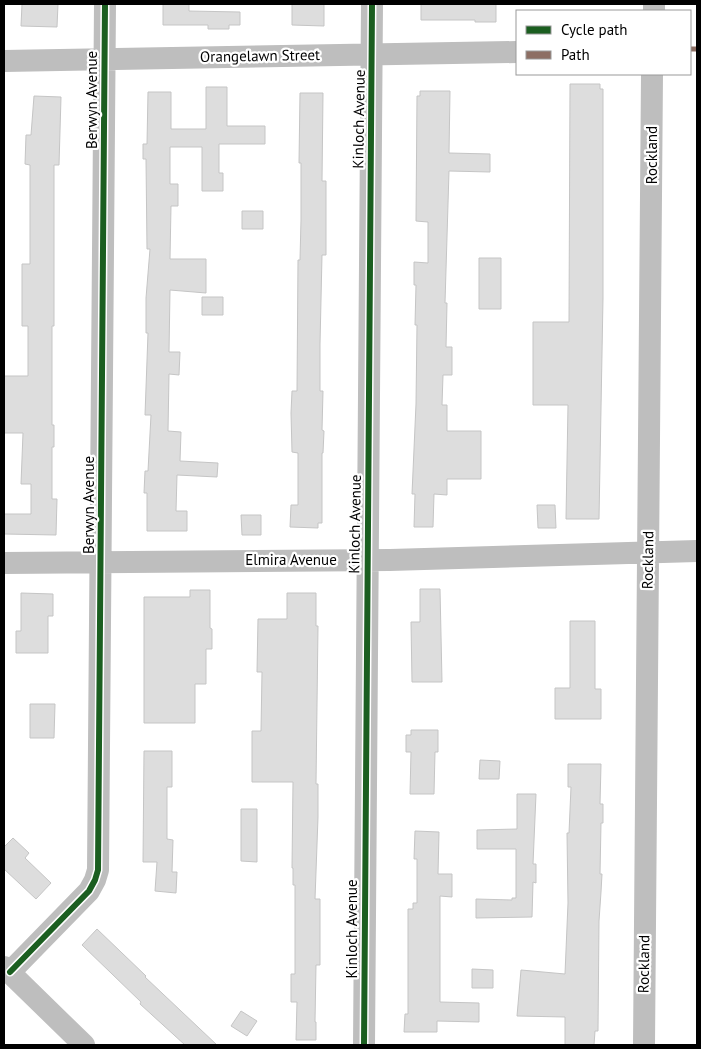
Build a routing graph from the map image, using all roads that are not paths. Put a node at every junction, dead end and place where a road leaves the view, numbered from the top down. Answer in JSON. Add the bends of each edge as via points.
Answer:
{"nodes":[{"id":1,"x":105,"y":4,"type":"edge"},
{"id":2,"x":372,"y":4,"type":"edge"},
{"id":3,"x":516,"y":52,"type":"edge"},
{"id":4,"x":372,"y":54,"type":"junction"},
{"id":5,"x":104,"y":59,"type":"junction"},
{"id":6,"x":4,"y":61,"type":"edge"},
{"id":7,"x":652,"y":75,"type":"edge"},
{"id":8,"x":648,"y":551,"type":"junction"},
{"id":9,"x":697,"y":551,"type":"edge"},
{"id":10,"x":367,"y":560,"type":"junction"},
{"id":11,"x":4,"y":562,"type":"edge"},
{"id":12,"x":101,"y":562,"type":"junction"},
{"id":13,"x":7,"y":969,"type":"edge"},
{"id":14,"x":84,"y":1045,"type":"edge"},
{"id":15,"x":364,"y":1045,"type":"edge"},
{"id":16,"x":644,"y":1045,"type":"edge"}],
"edges":[{"from":1,"to":5,"type":"street","name":"Berwyn Avenue"},
{"from":2,"to":4,"type":"street","name":"Kinloch Avenue"},
{"from":3,"to":4,"type":"street","name":"Orangelawn Street"},
{"from":4,"to":5,"type":"street","name":"Orangelawn Street"},
{"from":4,"to":10,"type":"street","name":"Kinloch Avenue"},
{"from":5,"to":6,"type":"street","name":"Orangelawn Street"},
{"from":5,"to":12,"type":"street","name":"Berwyn Avenue"},
{"from":7,"to":8,"type":"street","name":"Rockland"},
{"from":8,"to":9,"type":"street","name":"Elmira Avenue"},
{"from":8,"to":10,"type":"street","name":"Elmira Avenue"},
{"from":8,"to":16,"type":"street","name":"Rockland"},
{"from":10,"to":12,"type":"street","name":"Elmira Avenue"},
{"from":10,"to":15,"type":"street","name":"Kinloch Avenue"},
{"from":11,"to":12,"type":"street","name":"Elmira Avenue"},
{"from":12,"to":13,"type":"street","name":"Berwyn Avenue","via":[[98,870],[88,891]]},
{"from":13,"to":14,"type":"street"}]}
